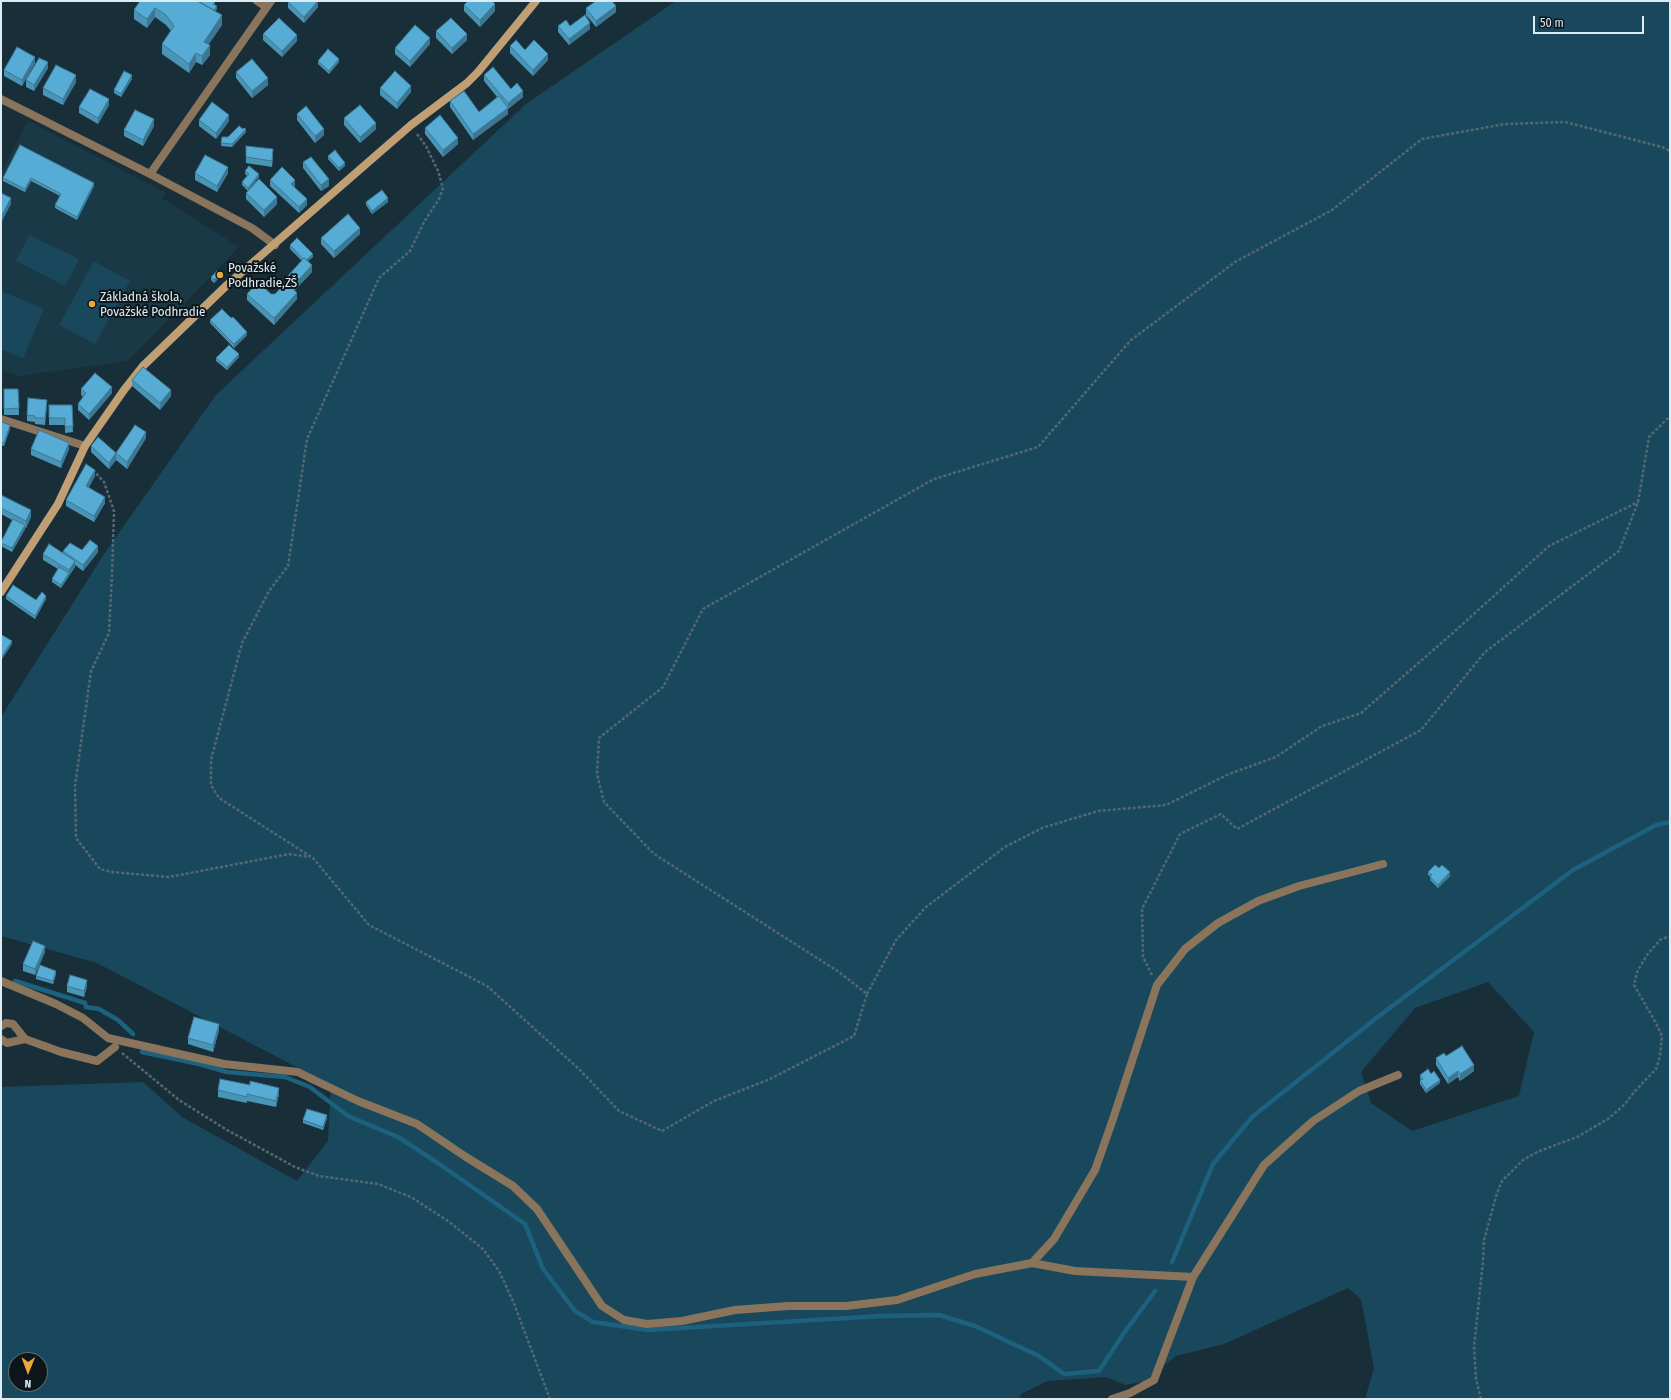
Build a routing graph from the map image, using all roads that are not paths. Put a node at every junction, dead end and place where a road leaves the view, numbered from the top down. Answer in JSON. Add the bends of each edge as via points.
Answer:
{"nodes":[{"id":1,"x":257,"y":1,"type":"edge"},
{"id":2,"x":536,"y":1,"type":"edge"},
{"id":3,"x":268,"y":4,"type":"edge"},
{"id":4,"x":1,"y":99,"type":"edge"},
{"id":5,"x":150,"y":174,"type":"junction"},
{"id":6,"x":275,"y":245,"type":"junction"},
{"id":7,"x":1,"y":419,"type":"edge"},
{"id":8,"x":85,"y":446,"type":"junction"},
{"id":9,"x":1,"y":592,"type":"edge"},
{"id":10,"x":1382,"y":864,"type":"dead end"},
{"id":11,"x":1,"y":981,"type":"edge"},
{"id":12,"x":1,"y":1026,"type":"edge"},
{"id":13,"x":1,"y":1039,"type":"edge"},
{"id":14,"x":25,"y":1039,"type":"junction"},
{"id":15,"x":115,"y":1047,"type":"road end"},
{"id":16,"x":1398,"y":1075,"type":"dead end"},
{"id":17,"x":1032,"y":1263,"type":"junction"},
{"id":18,"x":1193,"y":1277,"type":"junction"},
{"id":19,"x":1112,"y":1399,"type":"edge"}],
"edges":[{"from":1,"to":3,"type":"street"},
{"from":2,"to":6,"type":"street","via":[[467,83],[411,125]]},
{"from":3,"to":5,"type":"street"},
{"from":4,"to":5,"type":"street"},
{"from":5,"to":6,"type":"street","via":[[252,228]]},
{"from":6,"to":8,"type":"street","via":[[227,285],[143,366]]},
{"from":7,"to":8,"type":"street"},
{"from":8,"to":9,"type":"street","via":[[58,504]]},
{"from":10,"to":17,"type":"street","via":[[1299,886],[1258,901],[1218,923],[1185,949],[1157,986],[1095,1170],[1054,1239]]},
{"from":11,"to":17,"type":"street","via":[[83,1018],[108,1038],[224,1064],[298,1072],[358,1101],[417,1124],[513,1186],[537,1209],[602,1306],[624,1320],[647,1324],[682,1321],[735,1310],[788,1306],[846,1306],[897,1300],[975,1274]]},
{"from":12,"to":14,"type":"street","via":[[6,1023],[13,1024]]},
{"from":13,"to":14,"type":"street","via":[[7,1043]]},
{"from":14,"to":15,"type":"street","via":[[61,1052],[97,1060]]},
{"from":16,"to":18,"type":"street","via":[[1359,1091],[1313,1121],[1264,1165]]},
{"from":17,"to":18,"type":"street","via":[[1075,1271]]},
{"from":18,"to":19,"type":"street","via":[[1154,1380]]}]}
